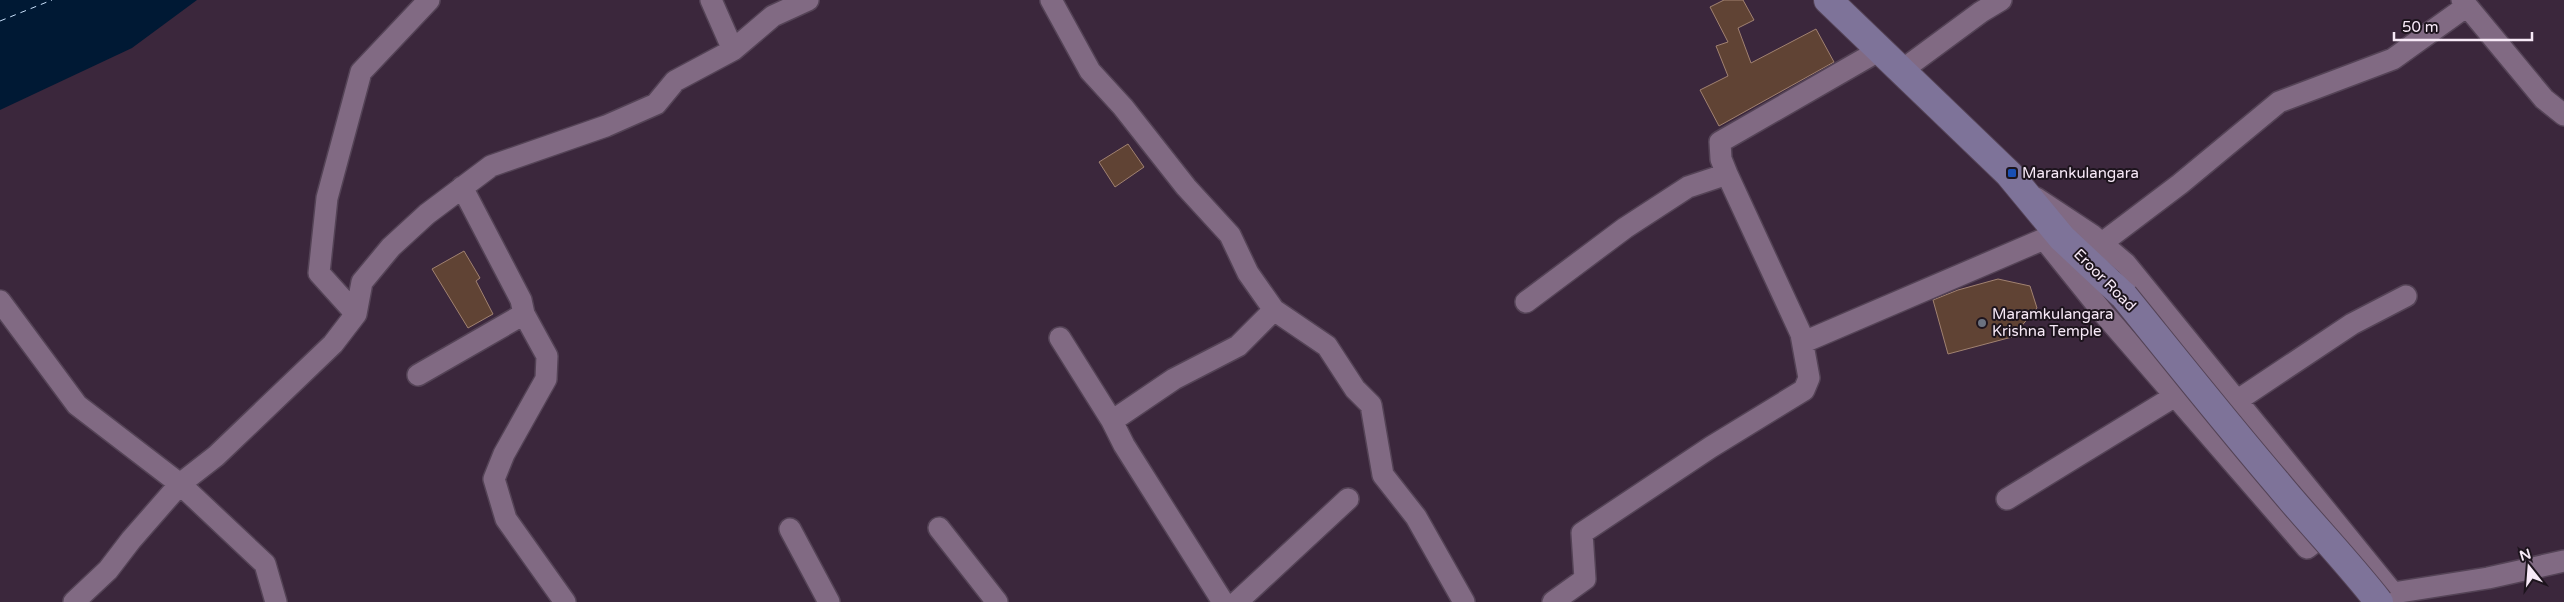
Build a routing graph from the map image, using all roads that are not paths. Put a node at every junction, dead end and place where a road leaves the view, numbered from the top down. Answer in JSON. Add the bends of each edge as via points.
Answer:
{"nodes":[{"id":1,"x":429,"y":0,"type":"edge"},
{"id":2,"x":711,"y":0,"type":"edge"},
{"id":3,"x":808,"y":0,"type":"edge"},
{"id":4,"x":1051,"y":0,"type":"edge"},
{"id":5,"x":1828,"y":0,"type":"edge"},
{"id":6,"x":2001,"y":0,"type":"edge"},
{"id":7,"x":2465,"y":3,"type":"edge"},
{"id":8,"x":733,"y":50,"type":"junction"},
{"id":9,"x":1880,"y":50,"type":"junction"},
{"id":10,"x":1901,"y":71,"type":"junction"},
{"id":11,"x":2564,"y":115,"type":"edge"},
{"id":12,"x":1727,"y":174,"type":"junction"},
{"id":13,"x":2019,"y":186,"type":"junction"},
{"id":14,"x":462,"y":187,"type":"junction"},
{"id":15,"x":2102,"y":243,"type":"junction"},
{"id":16,"x":2406,"y":296,"type":"dead end"},
{"id":17,"x":0,"y":301,"type":"edge"},
{"id":18,"x":1526,"y":302,"type":"dead end"},
{"id":19,"x":1274,"y":310,"type":"junction"},
{"id":20,"x":356,"y":314,"type":"junction"},
{"id":21,"x":524,"y":314,"type":"junction"},
{"id":22,"x":1060,"y":338,"type":"dead end"},
{"id":23,"x":1804,"y":342,"type":"junction"},
{"id":24,"x":418,"y":375,"type":"dead end"},
{"id":25,"x":2175,"y":396,"type":"junction"},
{"id":26,"x":2238,"y":400,"type":"junction"},
{"id":27,"x":1112,"y":421,"type":"junction"},
{"id":28,"x":180,"y":484,"type":"junction"},
{"id":29,"x":1348,"y":499,"type":"dead end"},
{"id":30,"x":2007,"y":499,"type":"dead end"},
{"id":31,"x":2338,"y":524,"type":"junction"},
{"id":32,"x":939,"y":528,"type":"dead end"},
{"id":33,"x":790,"y":529,"type":"dead end"},
{"id":34,"x":2564,"y":561,"type":"edge"},
{"id":35,"x":824,"y":600,"type":"edge"},
{"id":36,"x":74,"y":602,"type":"edge"},
{"id":37,"x":276,"y":602,"type":"edge"},
{"id":38,"x":565,"y":602,"type":"edge"},
{"id":39,"x":997,"y":602,"type":"edge"},
{"id":40,"x":1223,"y":602,"type":"edge"},
{"id":41,"x":1236,"y":602,"type":"edge"},
{"id":42,"x":1464,"y":602,"type":"edge"},
{"id":43,"x":1553,"y":602,"type":"edge"},
{"id":44,"x":2379,"y":602,"type":"edge"}],
"edges":[{"from":1,"to":20,"type":"street","via":[[360,72],[327,198],[319,273]]},
{"from":2,"to":8,"type":"street"},
{"from":3,"to":8,"type":"street","via":[[773,16]]},
{"from":4,"to":19,"type":"street","via":[[1090,71],[1230,235],[1248,273]]},
{"from":5,"to":9,"type":"main road","name":"Eroor Road"},
{"from":6,"to":10,"type":"street"},
{"from":7,"to":11,"type":"street","via":[[2544,99]]},
{"from":7,"to":15,"type":"street","via":[[2393,59],[2279,102]]},
{"from":8,"to":14,"type":"street","via":[[675,81],[656,104],[606,126],[491,166]]},
{"from":9,"to":10,"type":"main road","name":"Eroor Road"},
{"from":9,"to":12,"type":"street","via":[[1720,142]]},
{"from":10,"to":13,"type":"main road","name":"Eroor Road"},
{"from":12,"to":18,"type":"street","via":[[1688,187],[1625,228]]},
{"from":12,"to":23,"type":"street"},
{"from":13,"to":15,"type":"street"},
{"from":13,"to":44,"type":"main road","name":"Eroor Road","bridge":true,"via":[[2062,238],[2124,296],[2279,486]]},
{"from":14,"to":20,"type":"street","via":[[391,246],[362,282]]},
{"from":14,"to":21,"type":"street","via":[[521,300]]},
{"from":15,"to":26,"type":"street","via":[[2126,264]]},
{"from":16,"to":26,"type":"street","via":[[2352,324]]},
{"from":17,"to":28,"type":"street","via":[[77,405]]},
{"from":19,"to":27,"type":"street","via":[[1238,346],[1174,379]]},
{"from":19,"to":42,"type":"street","via":[[1327,346],[1355,389],[1371,405],[1383,474],[1416,516]]},
{"from":20,"to":28,"type":"street","via":[[307,371],[216,456]]},
{"from":21,"to":24,"type":"street"},
{"from":21,"to":38,"type":"street","via":[[547,356],[546,379],[504,454],[494,479],[506,519]]},
{"from":22,"to":27,"type":"street"},
{"from":23,"to":25,"type":"street","via":[[2044,239]]},
{"from":23,"to":43,"type":"street","via":[[1809,378],[1804,390],[1582,533],[1585,579]]},
{"from":25,"to":30,"type":"street"},
{"from":25,"to":31,"type":"street","via":[[2307,548]]},
{"from":26,"to":31,"type":"street"},
{"from":27,"to":40,"type":"street"},
{"from":28,"to":36,"type":"street","via":[[108,570]]},
{"from":28,"to":37,"type":"street","via":[[265,564]]},
{"from":29,"to":41,"type":"street"},
{"from":31,"to":34,"type":"street","via":[[2393,593],[2488,578]]},
{"from":32,"to":39,"type":"street"},
{"from":33,"to":35,"type":"street"}]}
